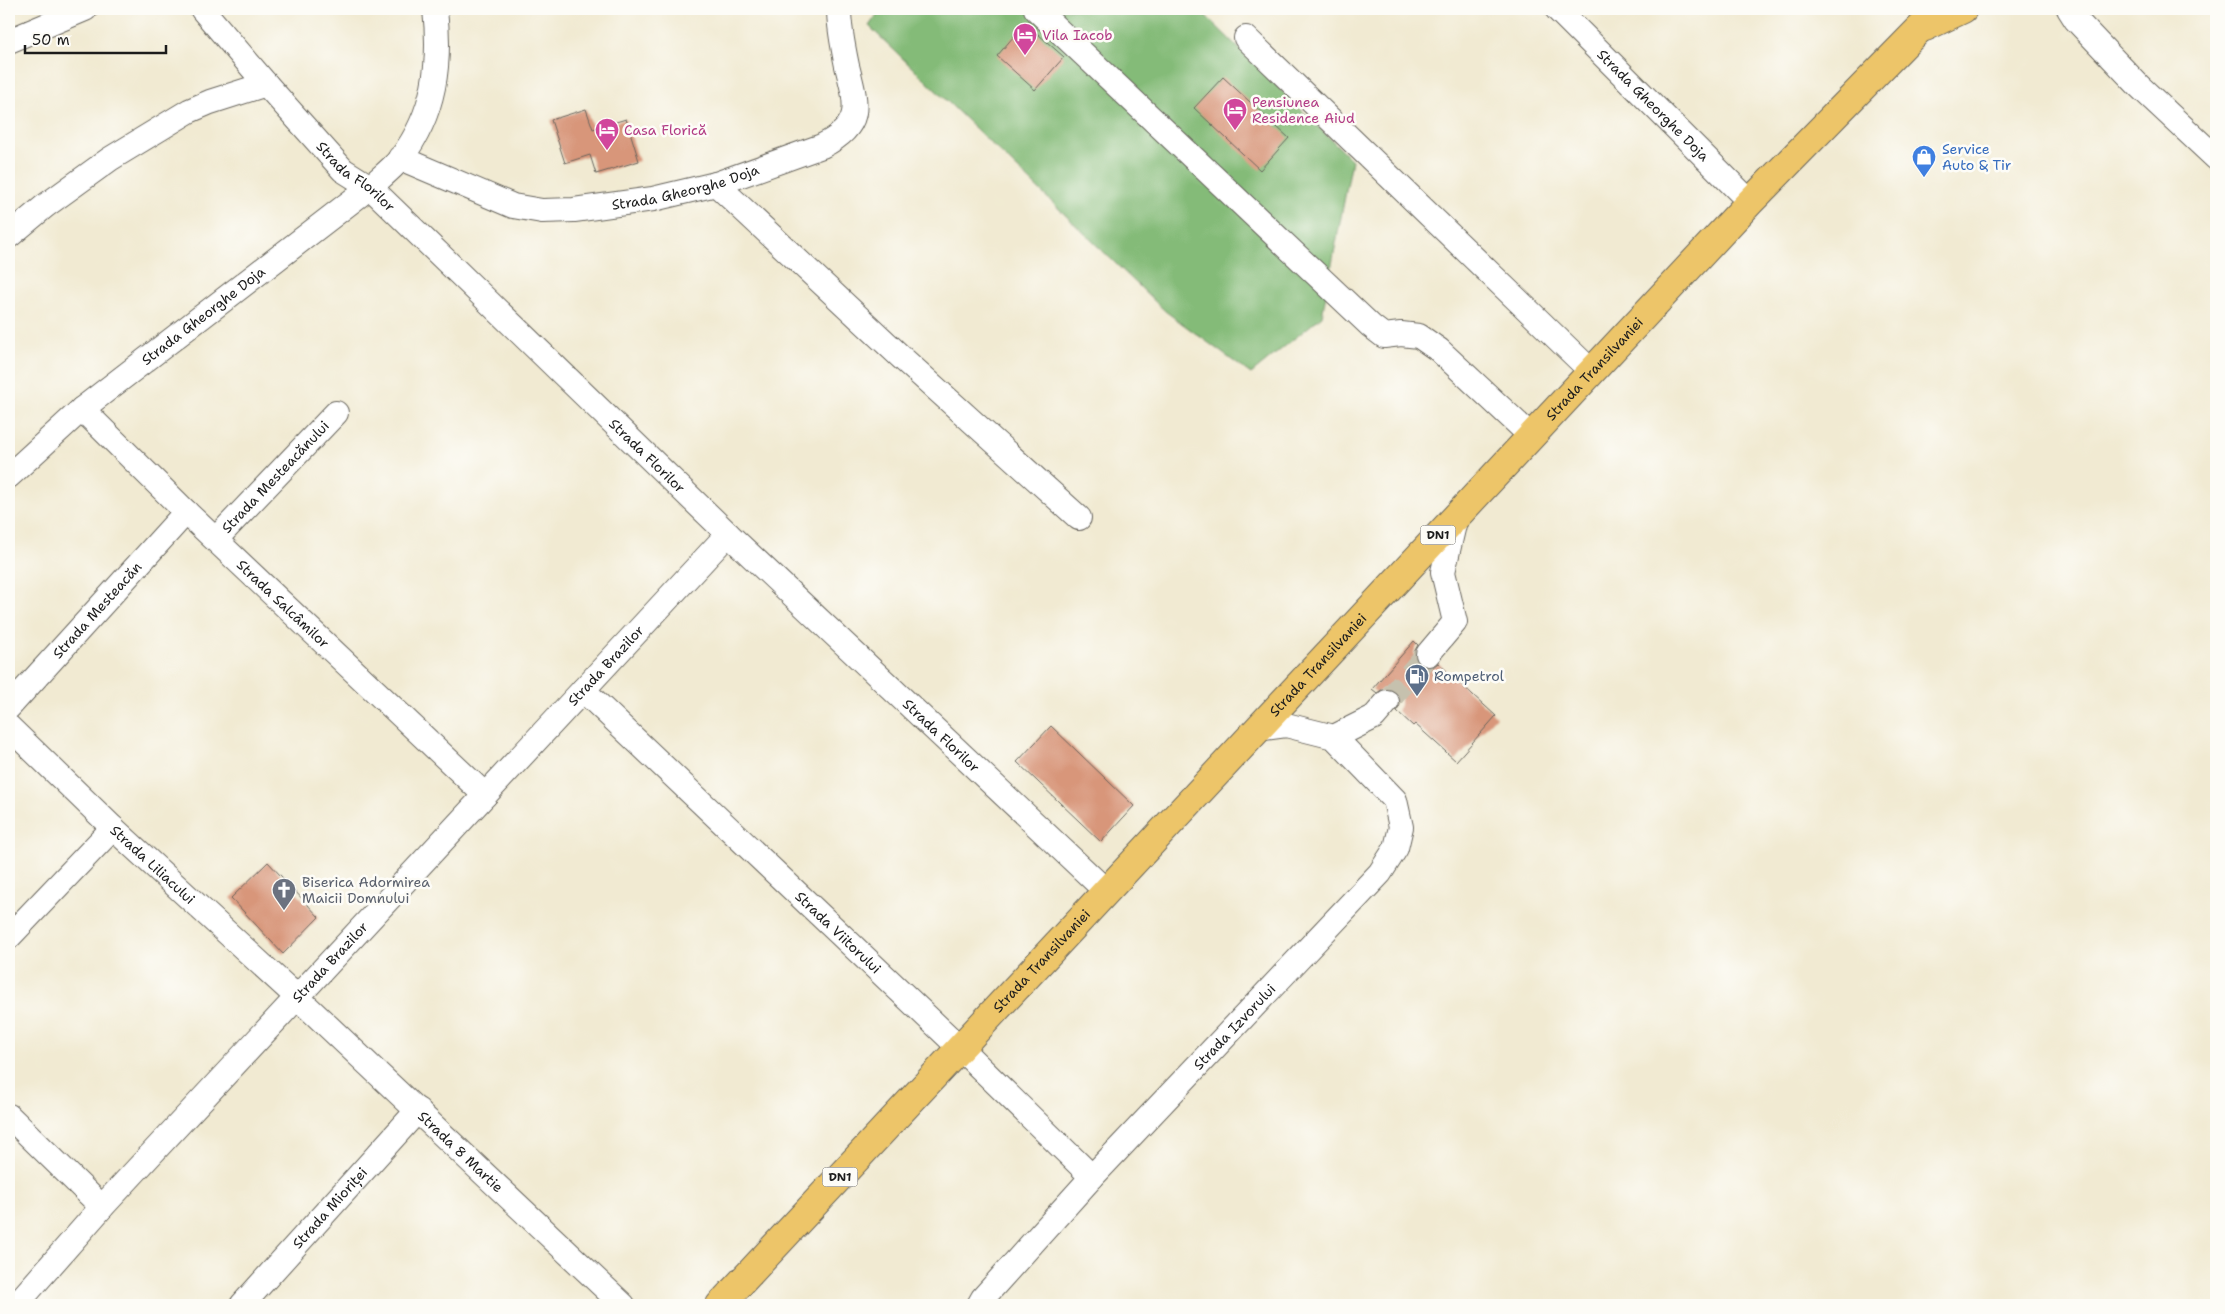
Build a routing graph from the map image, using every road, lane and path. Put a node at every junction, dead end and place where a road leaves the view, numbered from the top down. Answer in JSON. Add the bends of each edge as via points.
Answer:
{"nodes":[{"id":1,"x":85,"y":9,"type":"edge"},
{"id":2,"x":202,"y":9,"type":"edge"},
{"id":3,"x":435,"y":9,"type":"edge"},
{"id":4,"x":838,"y":9,"type":"edge"},
{"id":5,"x":1036,"y":9,"type":"edge"},
{"id":6,"x":1556,"y":9,"type":"edge"},
{"id":7,"x":1939,"y":9,"type":"edge"},
{"id":8,"x":1963,"y":9,"type":"edge"},
{"id":9,"x":2054,"y":9,"type":"edge"},
{"id":10,"x":2072,"y":14,"type":"edge"},
{"id":11,"x":1922,"y":29,"type":"junction"},
{"id":12,"x":1246,"y":38,"type":"dead end"},
{"id":13,"x":9,"y":41,"type":"edge"},
{"id":14,"x":266,"y":84,"type":"junction"},
{"id":15,"x":400,"y":158,"type":"junction"},
{"id":16,"x":2216,"y":158,"type":"edge"},
{"id":17,"x":716,"y":184,"type":"junction"},
{"id":18,"x":370,"y":187,"type":"junction"},
{"id":19,"x":1750,"y":202,"type":"junction"},
{"id":20,"x":9,"y":236,"type":"edge"},
{"id":21,"x":1591,"y":371,"type":"junction"},
{"id":22,"x":82,"y":409,"type":"junction"},
{"id":23,"x":336,"y":413,"type":"dead end"},
{"id":24,"x":1531,"y":436,"type":"junction"},
{"id":25,"x":9,"y":476,"type":"edge"},
{"id":26,"x":186,"y":512,"type":"junction"},
{"id":27,"x":1456,"y":516,"type":"junction"},
{"id":28,"x":1079,"y":518,"type":"dead end"},
{"id":29,"x":728,"y":534,"type":"junction"},
{"id":30,"x":216,"y":539,"type":"junction"},
{"id":31,"x":1428,"y":654,"type":"tunnel mouth"},
{"id":32,"x":583,"y":690,"type":"junction"},
{"id":33,"x":1387,"y":702,"type":"tunnel mouth"},
{"id":34,"x":9,"y":707,"type":"edge"},
{"id":35,"x":9,"y":727,"type":"edge"},
{"id":36,"x":1257,"y":729,"type":"junction"},
{"id":37,"x":1334,"y":737,"type":"junction"},
{"id":38,"x":485,"y":795,"type":"junction"},
{"id":39,"x":113,"y":828,"type":"junction"},
{"id":40,"x":1107,"y":892,"type":"junction"},
{"id":41,"x":9,"y":937,"type":"edge"},
{"id":42,"x":298,"y":998,"type":"junction"},
{"id":43,"x":960,"y":1048,"type":"junction"},
{"id":44,"x":418,"y":1110,"type":"junction"},
{"id":45,"x":9,"y":1116,"type":"edge"},
{"id":46,"x":1092,"y":1177,"type":"junction"},
{"id":47,"x":102,"y":1207,"type":"junction"},
{"id":48,"x":16,"y":1305,"type":"edge"},
{"id":49,"x":242,"y":1305,"type":"edge"},
{"id":50,"x":623,"y":1305,"type":"edge"},
{"id":51,"x":720,"y":1305,"type":"edge"},
{"id":52,"x":979,"y":1305,"type":"edge"}],
"edges":[{"from":1,"to":13,"type":"street"},
{"from":2,"to":14,"type":"street","name":"Strada Florilor"},
{"from":3,"to":15,"type":"street","name":"Strada Gheorghe Doja","via":[[438,37],[435,82],[429,110]]},
{"from":4,"to":17,"type":"street","name":"Strada Gheorghe Doja","via":[[856,103],[847,128],[838,138],[822,146]]},
{"from":5,"to":24,"type":"street","via":[[1371,326],[1384,336],[1419,336],[1439,350]]},
{"from":6,"to":19,"type":"street","name":"Strada Gheorghe Doja"},
{"from":7,"to":11,"type":"main road","name":"Strada Transilvaniei","number":"DN1"},
{"from":8,"to":11,"type":"main road","name":"Strada Transilvaniei","number":"DN1"},
{"from":9,"to":10,"type":"street"},
{"from":10,"to":16,"type":"street","via":[[2139,86]]},
{"from":11,"to":19,"type":"main road","name":"Strada Transilvaniei","number":"DN1"},
{"from":12,"to":21,"type":"street"},
{"from":14,"to":18,"type":"street","name":"Strada Florilor","via":[[344,170]]},
{"from":14,"to":20,"type":"street","via":[[190,111],[110,159]]},
{"from":15,"to":17,"type":"street","name":"Strada Gheorghe Doja","via":[[513,206],[542,211],[604,207]]},
{"from":15,"to":18,"type":"street","name":"Strada Gheorghe Doja"},
{"from":17,"to":28,"type":"street"},
{"from":18,"to":22,"type":"street","name":"Strada Gheorghe Doja"},
{"from":18,"to":29,"type":"street","name":"Strada Florilor"},
{"from":19,"to":21,"type":"main road","name":"Strada Transilvaniei","number":"DN1"},
{"from":21,"to":24,"type":"main road","name":"Strada Transilvaniei","number":"DN1"},
{"from":22,"to":25,"type":"street","name":"Strada Gheorghe Doja"},
{"from":22,"to":26,"type":"street","name":"Strada Salcâmilor"},
{"from":23,"to":30,"type":"street","name":"Strada Mesteacănului"},
{"from":24,"to":27,"type":"main road","name":"Strada Transilvaniei","number":"DN1"},
{"from":26,"to":30,"type":"street","name":"Strada Salcâmilor"},
{"from":26,"to":34,"type":"street","name":"Strada Mesteacăn"},
{"from":27,"to":31,"type":"street","via":[[1443,572],[1455,622]]},
{"from":27,"to":36,"type":"main road","name":"Strada Transilvaniei","number":"DN1"},
{"from":29,"to":32,"type":"street","name":"Strada Brazilor"},
{"from":29,"to":40,"type":"street","name":"Strada Florilor"},
{"from":30,"to":38,"type":"street","name":"Strada Salcâmilor"},
{"from":32,"to":38,"type":"street","name":"Strada Brazilor"},
{"from":32,"to":43,"type":"street","name":"Strada Viitorului"},
{"from":33,"to":37,"type":"street","via":[[1374,717]]},
{"from":35,"to":39,"type":"street","name":"Strada Liliacului"},
{"from":36,"to":37,"type":"street","via":[[1286,725]]},
{"from":36,"to":40,"type":"main road","name":"Strada Transilvaniei","number":"DN1"},
{"from":37,"to":46,"type":"street","name":"Strada Izvorului","via":[[1395,800],[1401,827],[1396,848],[1380,873]]},
{"from":38,"to":42,"type":"street","name":"Strada Brazilor"},
{"from":39,"to":41,"type":"street"},
{"from":39,"to":42,"type":"street","name":"Strada Liliacului"},
{"from":40,"to":43,"type":"main road","name":"Strada Transilvaniei","number":"DN1"},
{"from":42,"to":44,"type":"street","name":"Strada 8 Martie"},
{"from":42,"to":47,"type":"street","name":"Strada Brazilor"},
{"from":43,"to":46,"type":"street","name":"Strada Viitorului"},
{"from":43,"to":51,"type":"main road","name":"Strada Transilvaniei","number":"DN1"},
{"from":44,"to":49,"type":"street","name":"Strada Mioriței"},
{"from":44,"to":50,"type":"street","name":"Strada 8 Martie"},
{"from":45,"to":47,"type":"street"},
{"from":46,"to":52,"type":"street","name":"Strada Izvorului"},
{"from":47,"to":48,"type":"street","name":"Strada Brazilor"}]}
